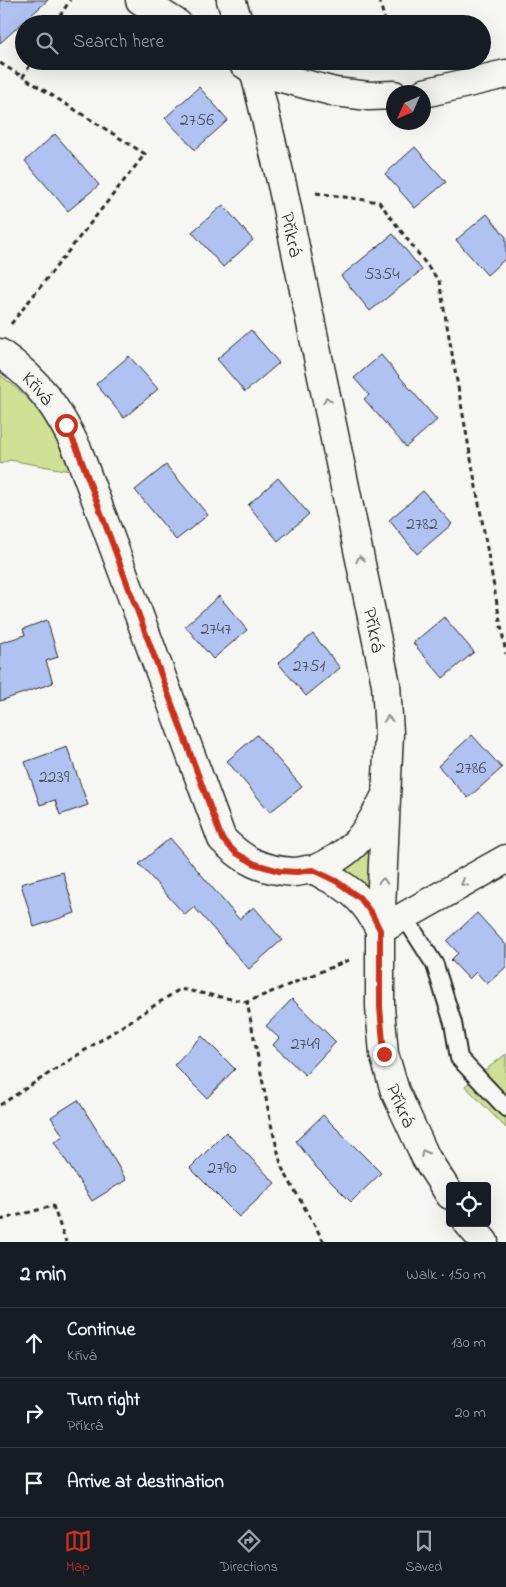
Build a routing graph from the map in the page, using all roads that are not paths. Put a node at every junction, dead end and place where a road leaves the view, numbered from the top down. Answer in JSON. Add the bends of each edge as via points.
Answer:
{"nodes":[{"id":1,"x":140,"y":0,"type":"edge"},
{"id":2,"x":231,"y":0,"type":"edge"},
{"id":3,"x":164,"y":15,"type":"edge"},
{"id":4,"x":236,"y":15,"type":"edge"},
{"id":5,"x":251,"y":70,"type":"edge"},
{"id":6,"x":267,"y":70,"type":"edge"},
{"id":7,"x":506,"y":74,"type":"edge"},
{"id":8,"x":431,"y":91,"type":"edge"},
{"id":9,"x":386,"y":95,"type":"edge"},
{"id":10,"x":3,"y":341,"type":"edge"},
{"id":11,"x":386,"y":794,"type":"junction"},
{"id":12,"x":506,"y":859,"type":"edge"},
{"id":13,"x":313,"y":870,"type":"junction"},
{"id":14,"x":404,"y":916,"type":"junction"},
{"id":15,"x":380,"y":939,"type":"junction"},
{"id":16,"x":506,"y":1108,"type":"edge"},
{"id":17,"x":446,"y":1189,"type":"edge"},
{"id":18,"x":471,"y":1227,"type":"edge"},
{"id":19,"x":484,"y":1242,"type":"edge"}],
"edges":[{"from":1,"to":3,"type":"street"},
{"from":2,"to":4,"type":"street"},
{"from":11,"to":5,"type":"street","name":"Příkrá","one_way":true,"via":[[389,733],[386,684],[283,189]]},
{"from":6,"to":9,"type":"street","via":[[335,92]]},
{"from":7,"to":8,"type":"street"},
{"from":10,"to":13,"type":"street","name":"Křivá","via":[[51,401],[82,460],[222,839],[236,853],[255,864],[279,871]]},
{"from":11,"to":13,"type":"street","via":[[371,825],[355,844],[334,862]]},
{"from":15,"to":11,"type":"street","name":"Příkrá","one_way":true},
{"from":12,"to":14,"type":"street","one_way":true},
{"from":13,"to":15,"type":"street","name":"Křivá","via":[[360,898],[372,914]]},
{"from":14,"to":15,"type":"street"},
{"from":14,"to":16,"type":"lane","via":[[435,965],[453,1023],[459,1058]]},
{"from":17,"to":15,"type":"street","name":"Příkrá","one_way":true,"via":[[426,1158],[395,1091],[384,1054]]},
{"from":18,"to":19,"type":"street"}]}
